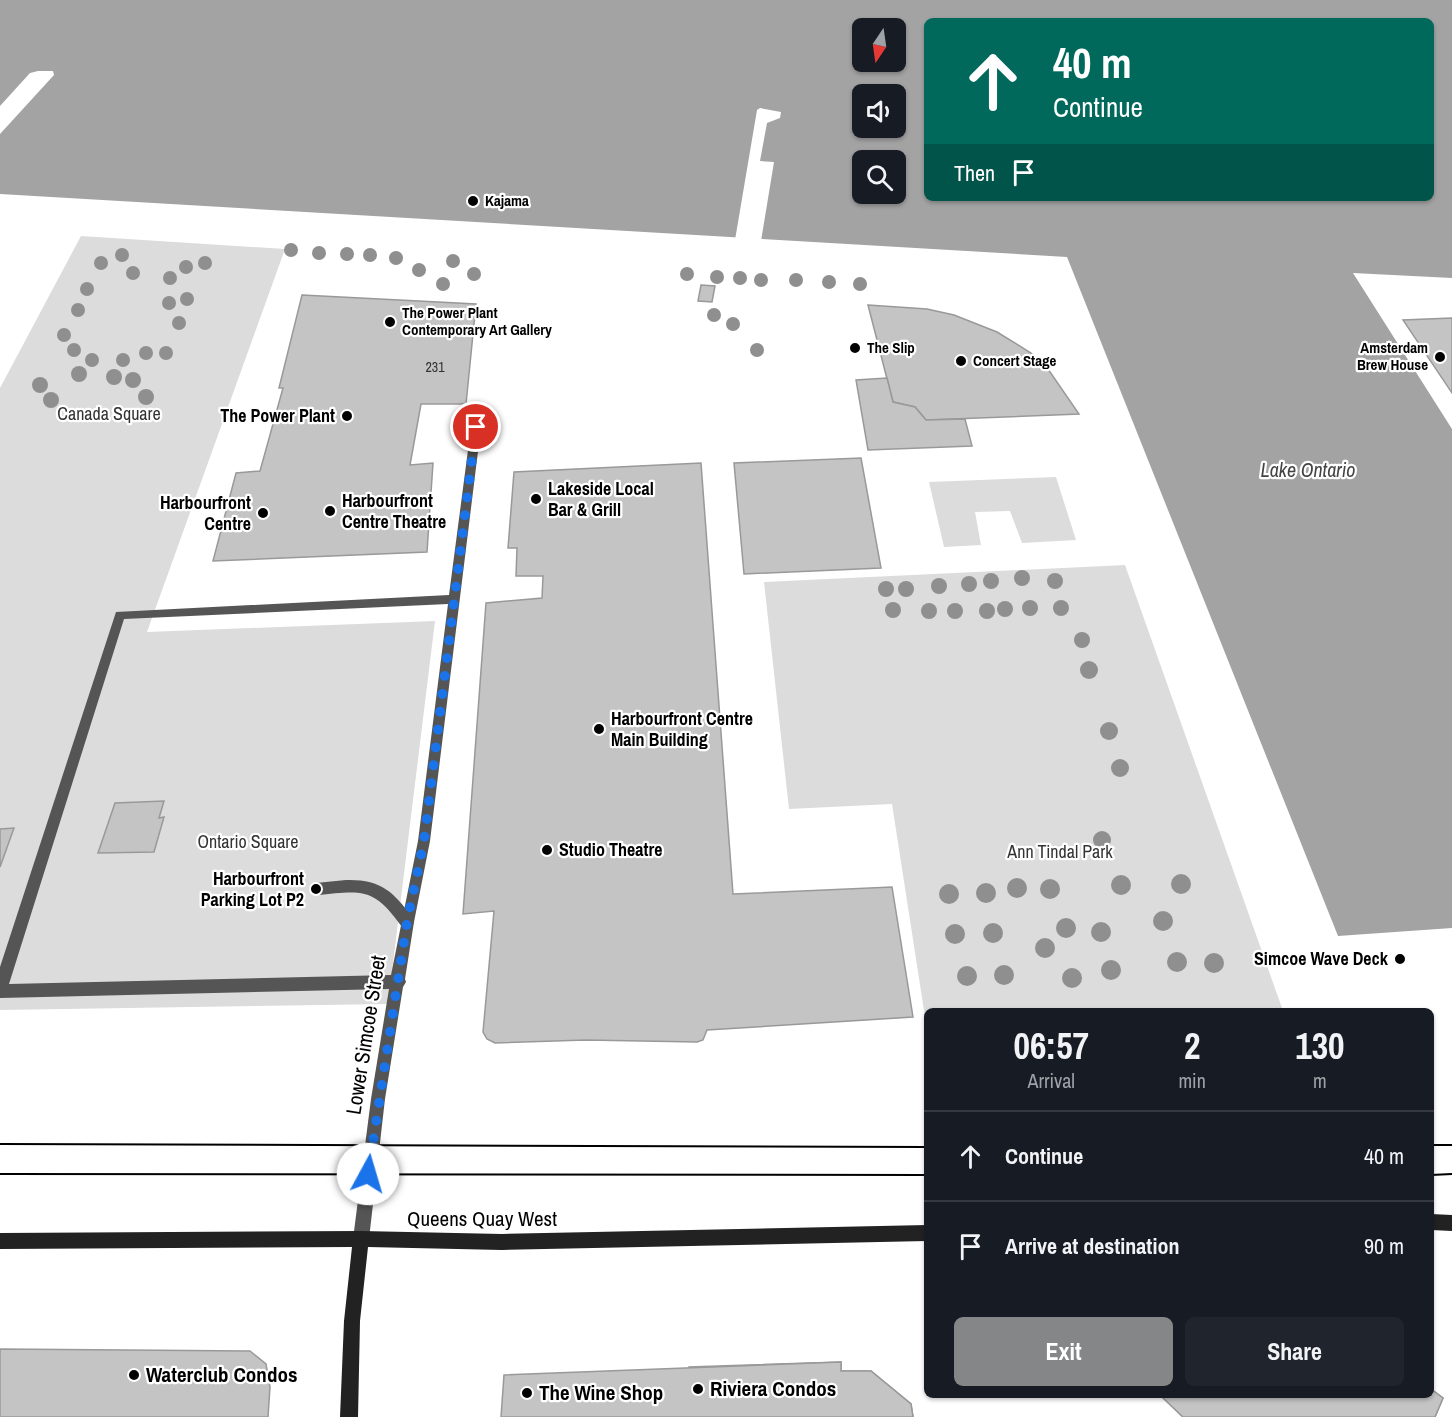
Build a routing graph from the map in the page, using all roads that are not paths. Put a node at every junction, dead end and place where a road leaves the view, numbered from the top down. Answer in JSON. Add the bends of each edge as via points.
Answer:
{"nodes":[{"id":1,"x":476,"y":427,"type":"dead end"},
{"id":2,"x":455,"y":599,"type":"junction"},
{"id":3,"x":316,"y":889,"type":"dead end"},
{"id":4,"x":407,"y":922,"type":"junction"},
{"id":5,"x":399,"y":982,"type":"junction"},
{"id":6,"x":0,"y":990,"type":"edge"},
{"id":7,"x":1434,"y":1222,"type":"edge"},
{"id":8,"x":1452,"y":1222,"type":"edge"},
{"id":9,"x":924,"y":1233,"type":"edge"},
{"id":10,"x":361,"y":1239,"type":"junction"},
{"id":11,"x":0,"y":1241,"type":"edge"},
{"id":12,"x":349,"y":1417,"type":"edge"}],
"edges":[{"from":1,"to":2,"type":"street","name":"Lower Simcoe Street"},
{"from":2,"to":4,"type":"street","name":"Lower Simcoe Street","via":[[424,841]]},
{"from":2,"to":6,"type":"street","via":[[120,615]]},
{"from":3,"to":4,"type":"street","via":[[369,885],[392,899]]},
{"from":4,"to":5,"type":"street","name":"Lower Simcoe Street"},
{"from":5,"to":6,"type":"street"},
{"from":5,"to":10,"type":"street","name":"Lower Simcoe Street","via":[[371,1146]]},
{"from":7,"to":8,"type":"main road"},
{"from":9,"to":10,"type":"main road","name":"Queens Quay West","via":[[502,1242]]},
{"from":10,"to":11,"type":"main road","name":"Queens Quay West"},
{"from":10,"to":12,"type":"main road","name":"Lower Simcoe Street","via":[[352,1321]]}]}
